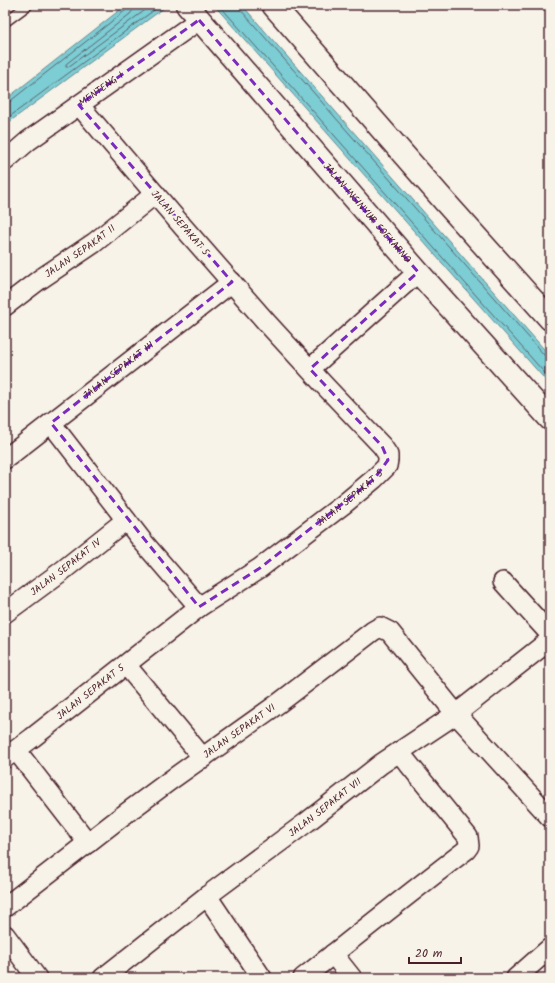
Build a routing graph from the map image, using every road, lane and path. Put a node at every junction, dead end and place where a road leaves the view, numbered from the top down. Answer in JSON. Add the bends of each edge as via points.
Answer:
{"nodes":[{"id":1,"x":28,"y":5,"type":"edge"},
{"id":2,"x":273,"y":5,"type":"edge"},
{"id":3,"x":193,"y":12,"type":"edge"},
{"id":4,"x":5,"y":22,"type":"edge"},
{"id":5,"x":79,"y":105,"type":"junction"},
{"id":6,"x":5,"y":160,"type":"edge"},
{"id":7,"x":155,"y":194,"type":"junction"},
{"id":8,"x":418,"y":272,"type":"junction"},
{"id":9,"x":232,"y":282,"type":"junction"},
{"id":10,"x":5,"y":306,"type":"edge"},
{"id":11,"x":550,"y":320,"type":"edge"},
{"id":12,"x":310,"y":369,"type":"junction"},
{"id":13,"x":550,"y":419,"type":"edge"},
{"id":14,"x":51,"y":423,"type":"junction"},
{"id":15,"x":5,"y":459,"type":"edge"},
{"id":16,"x":126,"y":520,"type":"junction"},
{"id":17,"x":503,"y":582,"type":"dead end"},
{"id":18,"x":199,"y":607,"type":"junction"},
{"id":19,"x":5,"y":613,"type":"edge"},
{"id":20,"x":550,"y":634,"type":"edge"},
{"id":21,"x":550,"y":640,"type":"edge"},
{"id":22,"x":126,"y":665,"type":"junction"},
{"id":23,"x":456,"y":714,"type":"junction"},
{"id":24,"x":399,"y":752,"type":"junction"},
{"id":25,"x":11,"y":754,"type":"edge"},
{"id":26,"x":203,"y":758,"type":"junction"},
{"id":27,"x":550,"y":817,"type":"edge"},
{"id":28,"x":88,"y":843,"type":"junction"},
{"id":29,"x":207,"y":896,"type":"junction"},
{"id":30,"x":5,"y":907,"type":"edge"},
{"id":31,"x":5,"y":935,"type":"edge"},
{"id":32,"x":550,"y":948,"type":"edge"},
{"id":33,"x":333,"y":954,"type":"junction"},
{"id":34,"x":519,"y":977,"type":"edge"},
{"id":35,"x":37,"y":978,"type":"edge"},
{"id":36,"x":103,"y":978,"type":"edge"},
{"id":37,"x":262,"y":978,"type":"edge"},
{"id":38,"x":303,"y":978,"type":"edge"},
{"id":39,"x":352,"y":978,"type":"edge"}],
"edges":[{"from":1,"to":4,"type":"lane"},
{"from":2,"to":11,"type":"street"},
{"from":3,"to":5,"type":"street","name":"MENTENG I"},
{"from":3,"to":8,"type":"street","name":"JALAN INSINYUR SOEKARNO"},
{"from":5,"to":6,"type":"street","name":"MENTENG I"},
{"from":5,"to":7,"type":"street","name":"JALAN SEPAKAT 5"},
{"from":7,"to":9,"type":"street","name":"JALAN SEPAKAT 5"},
{"from":7,"to":10,"type":"street","name":"JALAN SEPAKAT II","via":[[94,243]]},
{"from":8,"to":12,"type":"street"},
{"from":8,"to":13,"type":"street","name":"JALAN INSINYUR SOEKARNO"},
{"from":9,"to":12,"type":"street","name":"JALAN SEPAKAT 5"},
{"from":9,"to":14,"type":"street","name":"JALAN SEPAKAT III"},
{"from":12,"to":18,"type":"street","name":"JALAN SEPAKAT 5","via":[[382,446],[388,455],[386,466],[344,504],[260,568]]},
{"from":14,"to":15,"type":"street","name":"JALAN SEPAKAT III"},
{"from":14,"to":16,"type":"street"},
{"from":16,"to":18,"type":"street"},
{"from":16,"to":19,"type":"street","name":"JALAN SEPAKAT IV","via":[[62,572]]},
{"from":17,"to":20,"type":"street"},
{"from":18,"to":22,"type":"street","name":"JALAN SEPAKAT 5"},
{"from":21,"to":23,"type":"street","name":"JALAN SEPAKAT VII"},
{"from":22,"to":25,"type":"street","name":"JALAN SEPAKAT 5"},
{"from":22,"to":26,"type":"street"},
{"from":23,"to":24,"type":"street","name":"JALAN SEPAKAT VII"},
{"from":23,"to":26,"type":"street","name":"JALAN SEPAKAT VI","via":[[390,632],[380,627]]},
{"from":23,"to":27,"type":"street"},
{"from":24,"to":29,"type":"street","name":"JALAN SEPAKAT VII"},
{"from":24,"to":33,"type":"street","via":[[468,837],[469,846]]},
{"from":25,"to":28,"type":"street"},
{"from":26,"to":28,"type":"street","name":"JALAN SEPAKAT VI"},
{"from":28,"to":30,"type":"street","name":"JALAN SEPAKAT VI"},
{"from":29,"to":36,"type":"street","name":"JALAN SEPAKAT VII"},
{"from":29,"to":37,"type":"street"},
{"from":31,"to":35,"type":"street"},
{"from":32,"to":34,"type":"street"},
{"from":33,"to":38,"type":"street"},
{"from":33,"to":39,"type":"street"}]}
